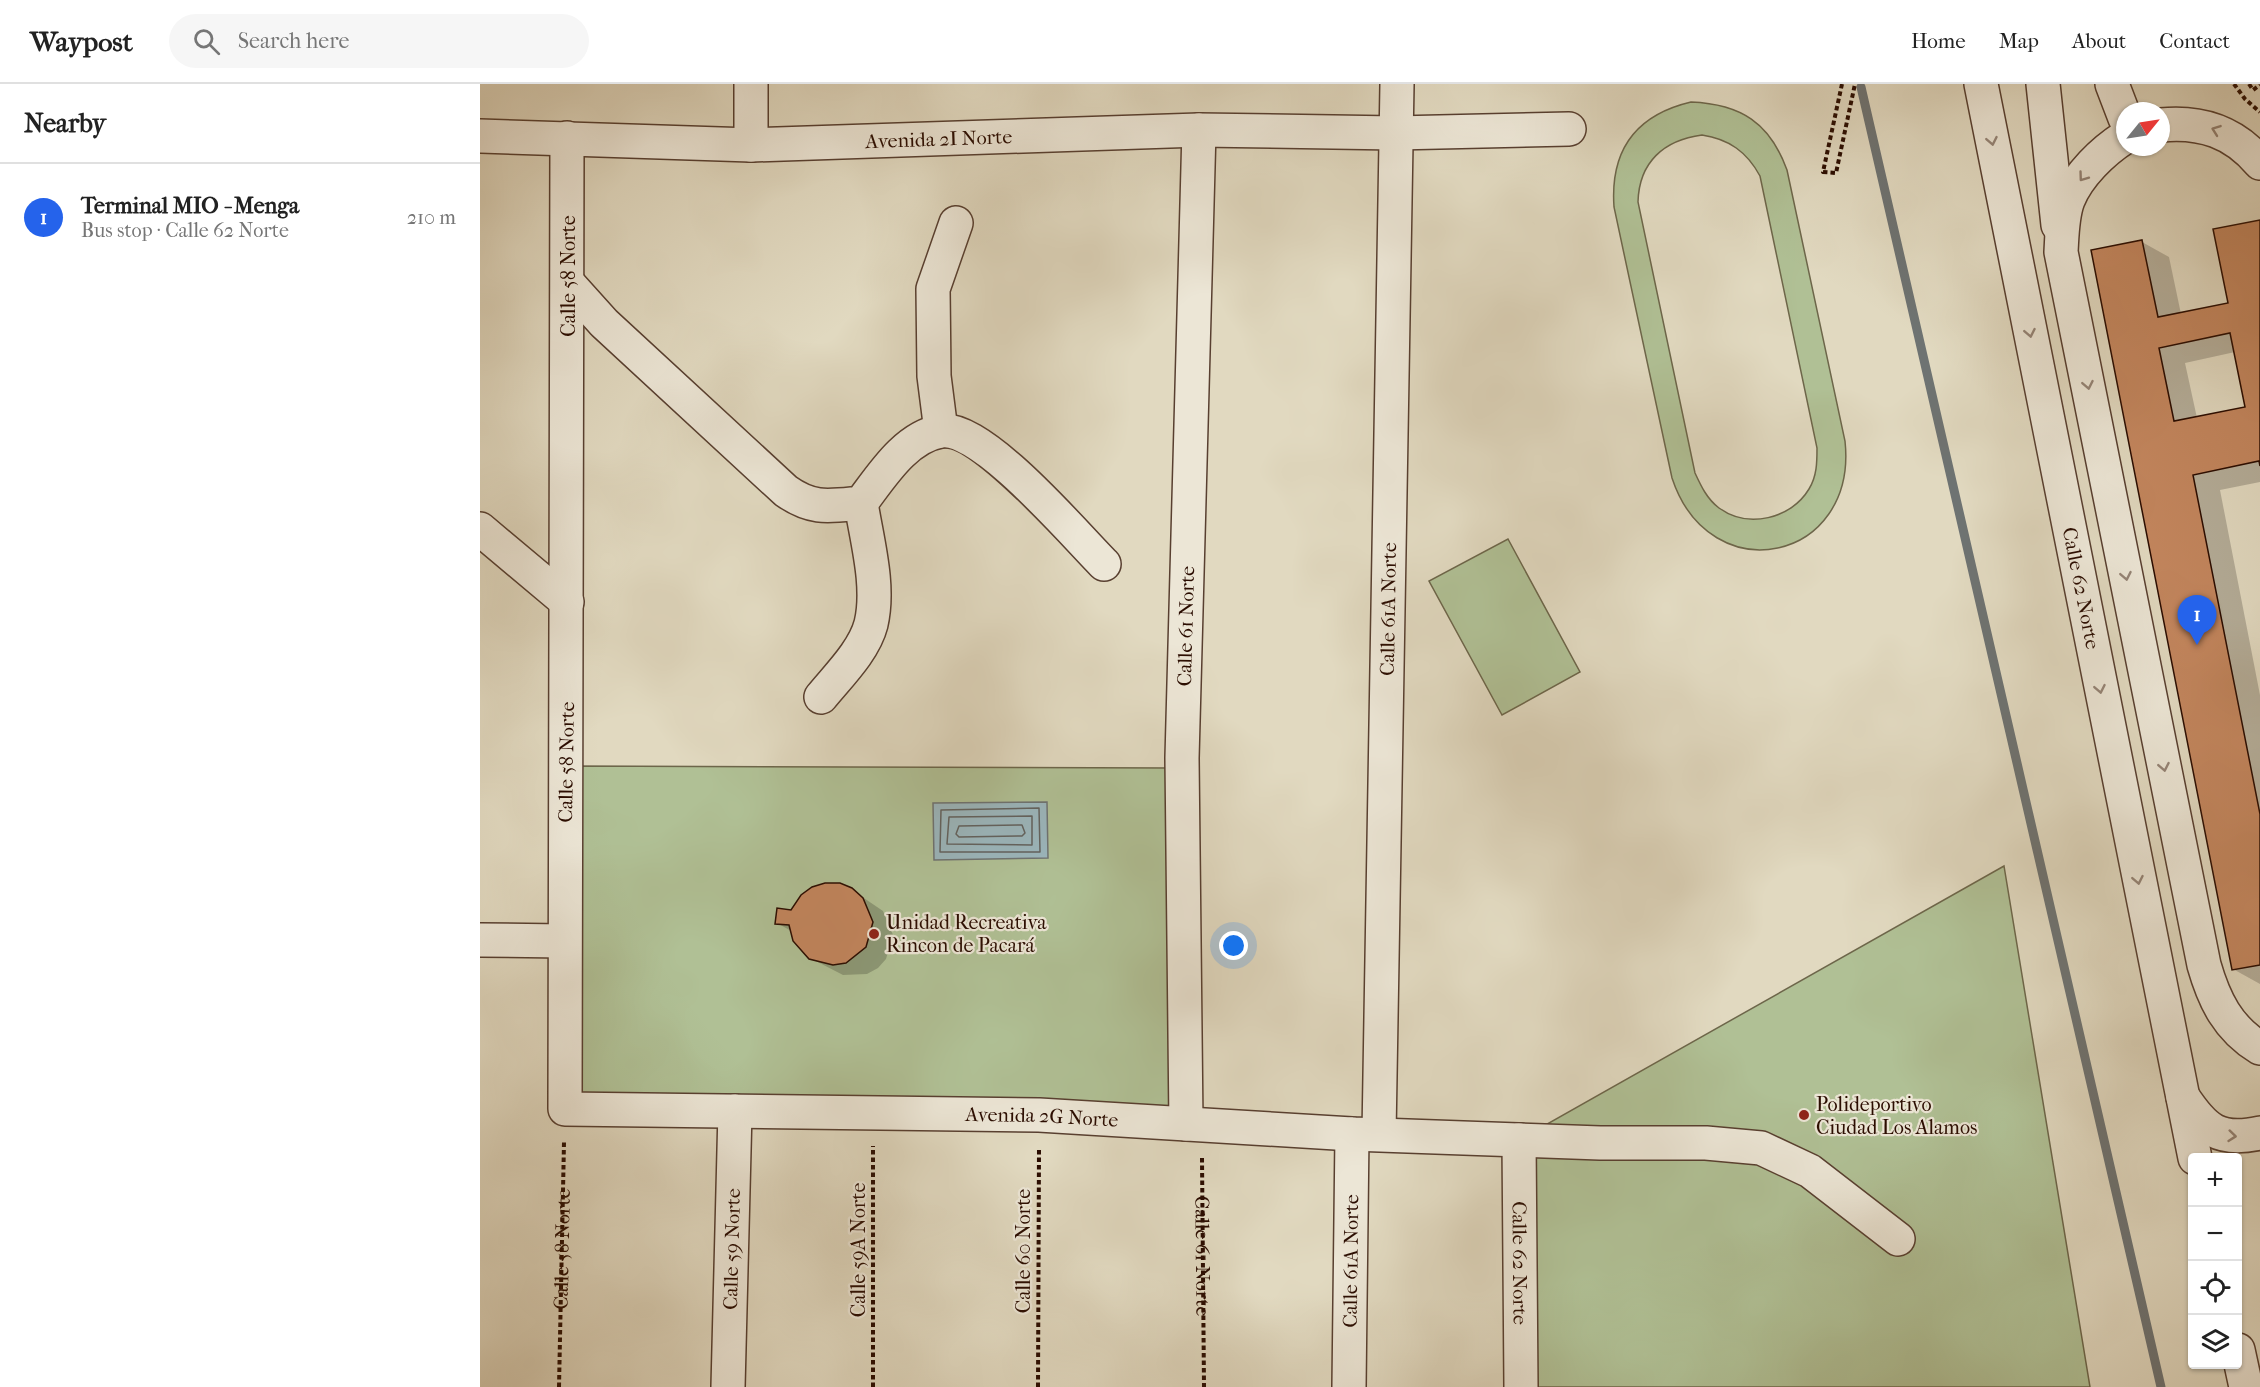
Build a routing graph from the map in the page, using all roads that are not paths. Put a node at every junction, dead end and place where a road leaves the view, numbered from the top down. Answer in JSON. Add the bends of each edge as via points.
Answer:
{"nodes":[{"id":1,"x":751,"y":84,"type":"edge"},
{"id":2,"x":1397,"y":84,"type":"edge"},
{"id":3,"x":1981,"y":84,"type":"edge"},
{"id":4,"x":2043,"y":84,"type":"edge"},
{"id":5,"x":2112,"y":84,"type":"edge"},
{"id":6,"x":2126,"y":84,"type":"edge"},
{"id":7,"x":2119,"y":102,"type":"edge"},
{"id":8,"x":2127,"y":102,"type":"edge"},
{"id":9,"x":2170,"y":125,"type":"edge"},
{"id":10,"x":1569,"y":129,"type":"dead end"},
{"id":11,"x":1199,"y":130,"type":"junction"},
{"id":12,"x":1396,"y":133,"type":"junction"},
{"id":13,"x":480,"y":136,"type":"edge"},
{"id":14,"x":567,"y":138,"type":"junction"},
{"id":15,"x":2116,"y":144,"type":"edge"},
{"id":16,"x":751,"y":145,"type":"junction"},
{"id":17,"x":2260,"y":164,"type":"edge"},
{"id":18,"x":956,"y":223,"type":"dead end"},
{"id":19,"x":2061,"y":252,"type":"junction"},
{"id":20,"x":568,"y":283,"type":"junction"},
{"id":21,"x":941,"y":431,"type":"junction"},
{"id":22,"x":861,"y":503,"type":"junction"},
{"id":23,"x":480,"y":529,"type":"edge"},
{"id":24,"x":1104,"y":564,"type":"dead end"},
{"id":25,"x":567,"y":602,"type":"junction"},
{"id":26,"x":821,"y":697,"type":"dead end"},
{"id":27,"x":480,"y":940,"type":"edge"},
{"id":28,"x":564,"y":941,"type":"junction"},
{"id":29,"x":2260,"y":1048,"type":"edge"},
{"id":30,"x":2180,"y":1093,"type":"junction"},
{"id":31,"x":565,"y":1109,"type":"joint"},
{"id":32,"x":735,"y":1111,"type":"junction"},
{"id":33,"x":1194,"y":1124,"type":"junction"},
{"id":34,"x":2260,"y":1133,"type":"edge"},
{"id":35,"x":1365,"y":1134,"type":"junction"},
{"id":36,"x":1519,"y":1140,"type":"junction"},
{"id":37,"x":2194,"y":1153,"type":"edge"},
{"id":38,"x":1898,"y":1239,"type":"dead end"},
{"id":39,"x":2242,"y":1368,"type":"edge"},
{"id":40,"x":728,"y":1387,"type":"edge"},
{"id":41,"x":1348,"y":1387,"type":"edge"},
{"id":42,"x":1521,"y":1387,"type":"edge"},
{"id":43,"x":2246,"y":1387,"type":"edge"}],
"edges":[{"from":1,"to":16,"type":"street"},
{"from":2,"to":12,"type":"street","name":"Calle 61A Norte"},
{"from":3,"to":30,"type":"street","name":"Calle 62 Norte","one_way":true},
{"from":4,"to":19,"type":"street"},
{"from":5,"to":7,"type":"street"},
{"from":6,"to":8,"type":"street"},
{"from":17,"to":9,"type":"street","one_way":true,"via":[[2240,142],[2211,127]]},
{"from":10,"to":12,"type":"street","name":"Avenida 2I Norte"},
{"from":11,"to":12,"type":"street","name":"Avenida 2I Norte"},
{"from":11,"to":16,"type":"street","name":"Avenida 2I Norte"},
{"from":11,"to":33,"type":"street","name":"Calle 61 Norte","via":[[1182,758]]},
{"from":12,"to":35,"type":"street","name":"Calle 61A Norte"},
{"from":13,"to":14,"type":"street","name":"Avenida 2I Norte"},
{"from":14,"to":16,"type":"street","name":"Avenida 2I Norte"},
{"from":14,"to":20,"type":"street","name":"Calle 58 Norte"},
{"from":15,"to":19,"type":"street","one_way":true,"via":[[2096,160],[2068,199]]},
{"from":18,"to":21,"type":"street","via":[[933,289],[934,376]]},
{"from":19,"to":29,"type":"street","one_way":true,"via":[[2204,965],[2212,994],[2224,1014],[2240,1035]]},
{"from":20,"to":22,"type":"street","via":[[604,323],[786,491],[804,503]]},
{"from":20,"to":25,"type":"street","name":"Calle 58 Norte"},
{"from":21,"to":22,"type":"street","via":[[917,442],[893,461]]},
{"from":21,"to":24,"type":"street","via":[[962,434],[993,452]]},
{"from":22,"to":26,"type":"street","via":[[874,590],[871,625],[856,652]]},
{"from":23,"to":25,"type":"street"},
{"from":25,"to":28,"type":"street","name":"Calle 58 Norte"},
{"from":27,"to":28,"type":"street"},
{"from":28,"to":31,"type":"street","name":"Calle 58 Norte"},
{"from":30,"to":34,"type":"street","one_way":true,"via":[[2204,1125],[2218,1134],[2236,1138]]},
{"from":30,"to":37,"type":"street","name":"Calle 62 Norte"},
{"from":31,"to":32,"type":"street","name":"Avenida 2G Norte"},
{"from":32,"to":33,"type":"street","name":"Avenida 2G Norte","via":[[1039,1115]]},
{"from":32,"to":40,"type":"street","name":"Calle 59 Norte"},
{"from":33,"to":35,"type":"street","name":"Avenida 2G Norte"},
{"from":35,"to":36,"type":"street","name":"Avenida 2G Norte"},
{"from":35,"to":41,"type":"street","name":"Calle 61A Norte"},
{"from":36,"to":38,"type":"street","name":"Avenida 2G Norte","via":[[1706,1143],[1761,1148],[1810,1171]]},
{"from":36,"to":42,"type":"street","name":"Calle 62 Norte"},
{"from":39,"to":43,"type":"street"}]}
